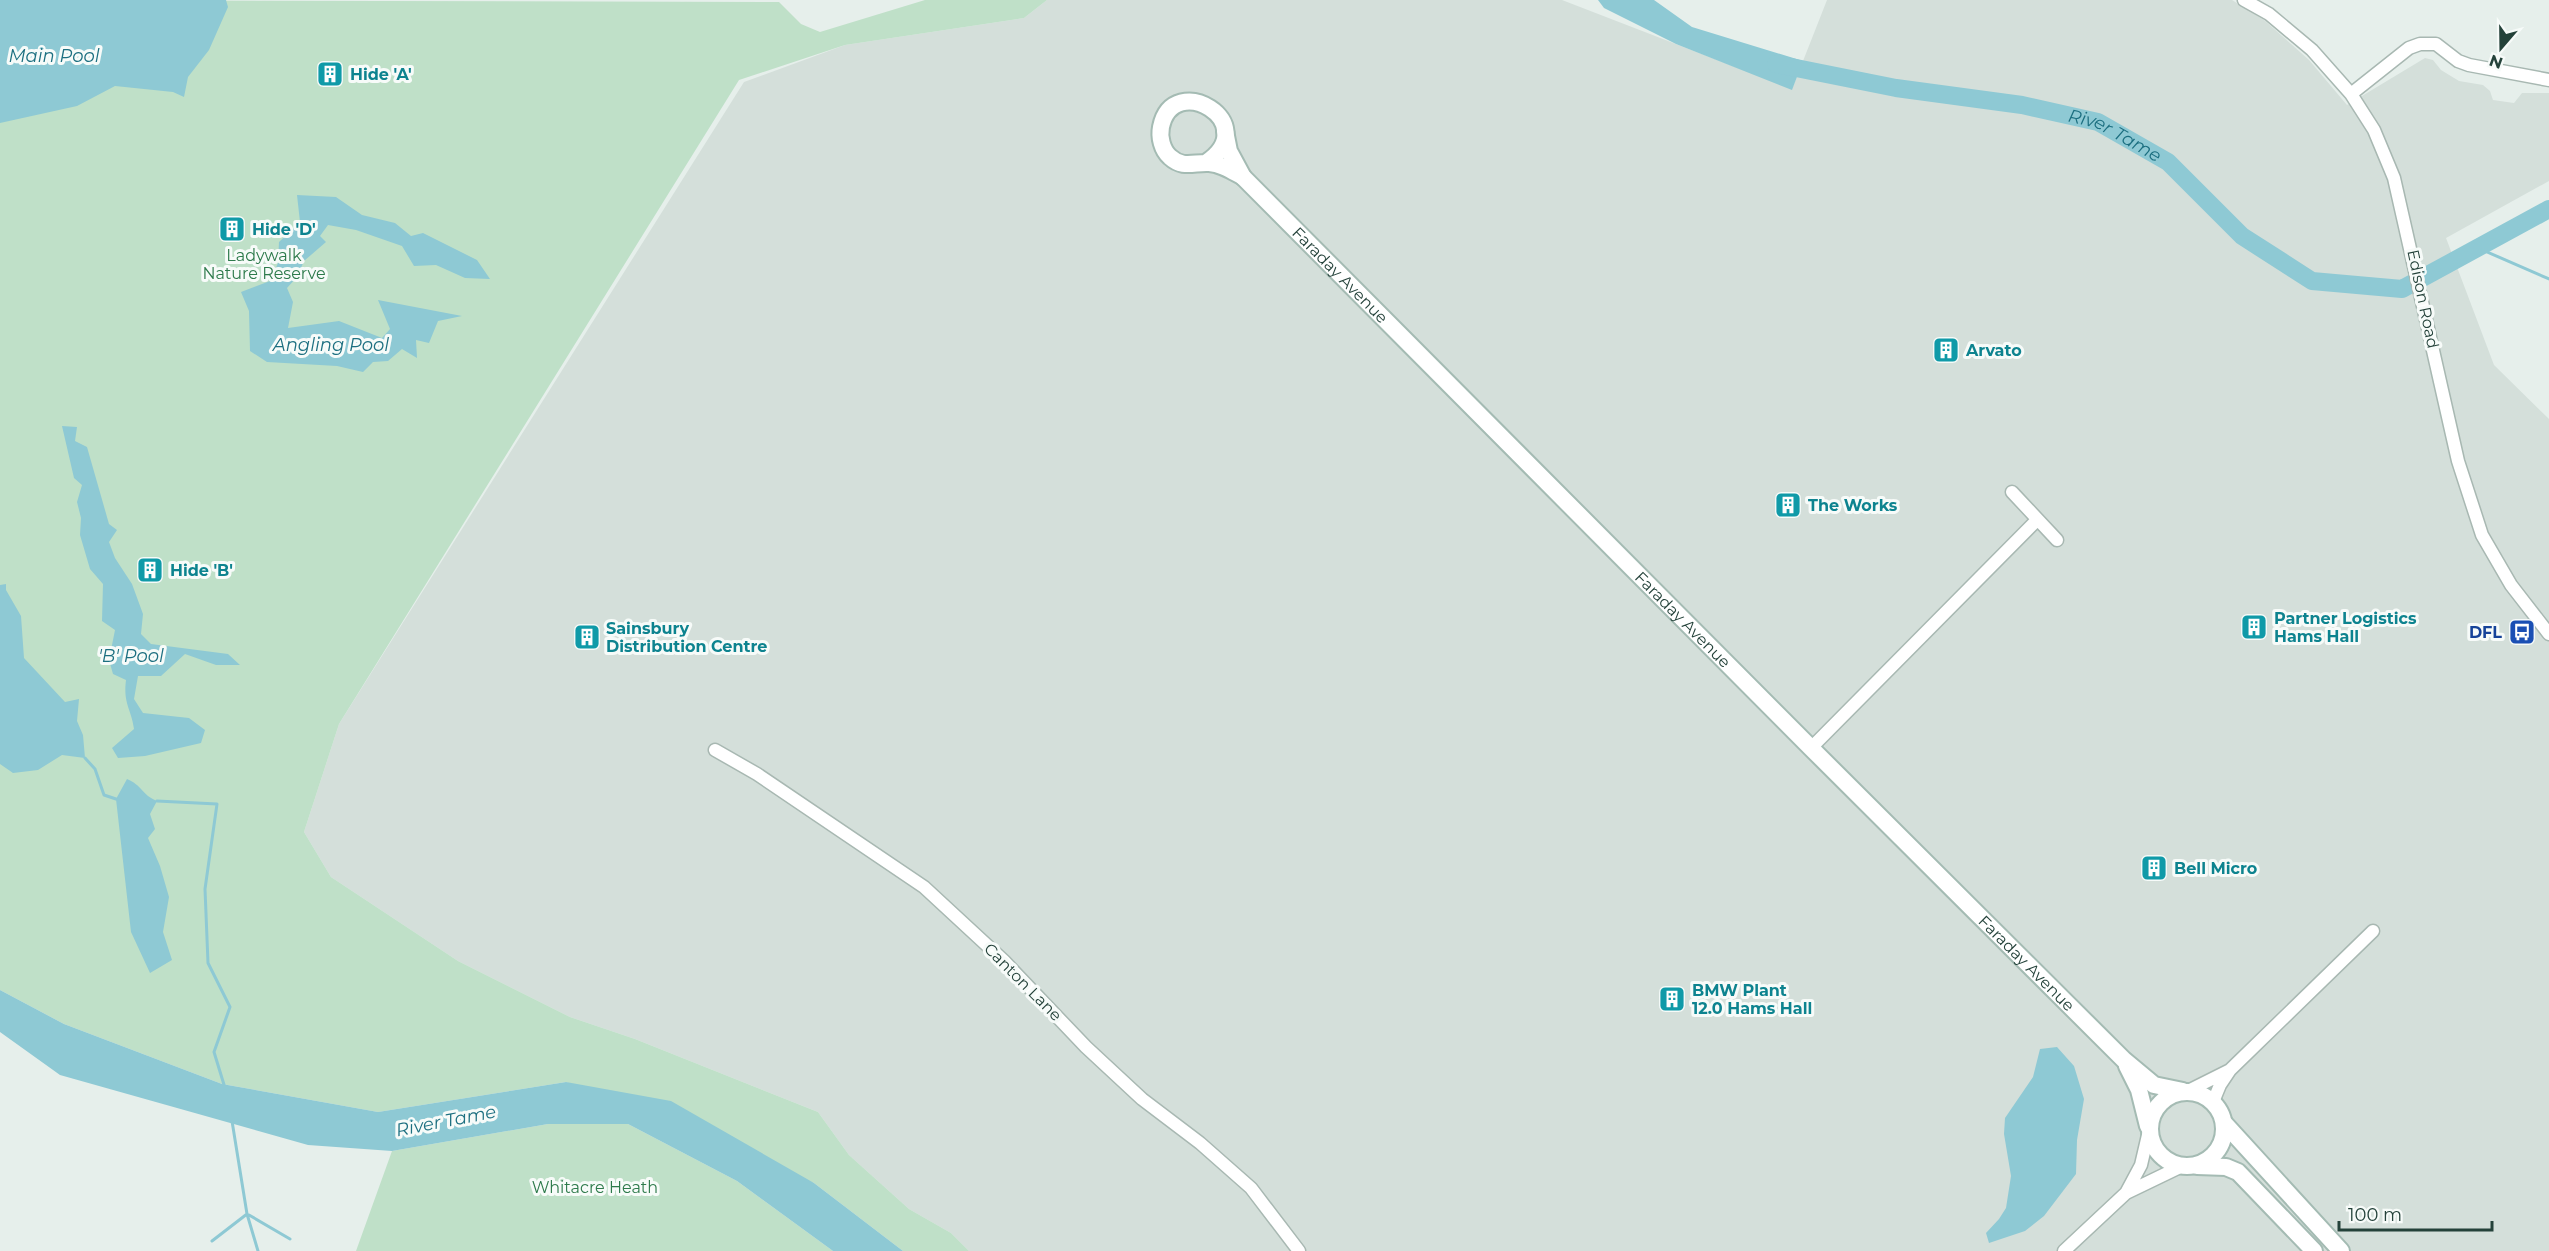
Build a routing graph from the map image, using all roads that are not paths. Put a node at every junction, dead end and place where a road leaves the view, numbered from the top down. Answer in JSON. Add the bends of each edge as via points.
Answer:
{"nodes":[{"id":1,"x":2244,"y":0,"type":"edge"},
{"id":2,"x":2549,"y":80,"type":"edge"},
{"id":3,"x":2351,"y":94,"type":"junction"},
{"id":4,"x":1225,"y":131,"type":"junction"},
{"id":5,"x":1207,"y":162,"type":"junction"},
{"id":6,"x":1244,"y":177,"type":"junction"},
{"id":7,"x":2012,"y":492,"type":"dead end"},
{"id":8,"x":2037,"y":520,"type":"junction"},
{"id":9,"x":2057,"y":540,"type":"dead end"},
{"id":10,"x":2549,"y":634,"type":"edge"},
{"id":11,"x":1810,"y":748,"type":"junction"},
{"id":12,"x":715,"y":750,"type":"dead end"},
{"id":13,"x":2373,"y":931,"type":"dead end"},
{"id":14,"x":2124,"y":1060,"type":"junction"},
{"id":15,"x":2230,"y":1070,"type":"junction"},
{"id":16,"x":2185,"y":1091,"type":"junction"},
{"id":17,"x":2213,"y":1102,"type":"junction"},
{"id":18,"x":2225,"y":1124,"type":"junction"},
{"id":19,"x":2149,"y":1132,"type":"junction"},
{"id":20,"x":2189,"y":1166,"type":"junction"},
{"id":21,"x":2126,"y":1193,"type":"junction"},
{"id":22,"x":1299,"y":1251,"type":"edge"},
{"id":23,"x":2064,"y":1251,"type":"edge"},
{"id":24,"x":2314,"y":1251,"type":"edge"},
{"id":25,"x":2341,"y":1251,"type":"edge"}],
"edges":[{"from":1,"to":3,"type":"street","name":"Edison Road","via":[[2291,31]]},
{"from":2,"to":3,"type":"street","via":[[2469,65],[2436,44],[2420,44],[2409,48]]},
{"from":3,"to":10,"type":"street","name":"Edison Road","via":[[2374,130],[2394,178],[2458,460],[2482,535],[2511,585]]},
{"from":4,"to":5,"type":"street","via":[[1221,150]]},
{"from":4,"to":5,"type":"street","via":[[1219,115],[1198,102],[1175,106],[1163,119],[1160,137],[1170,157],[1189,165]]},
{"from":4,"to":6,"type":"street","name":"Faraday Avenue","via":[[1228,151]]},
{"from":5,"to":6,"type":"street","name":"Faraday Avenue","via":[[1223,165]]},
{"from":6,"to":11,"type":"street","name":"Faraday Avenue"},
{"from":7,"to":8,"type":"street"},
{"from":8,"to":9,"type":"street"},
{"from":8,"to":11,"type":"street"},
{"from":11,"to":14,"type":"street","name":"Faraday Avenue"},
{"from":12,"to":22,"type":"street","name":"Canton Lane","via":[[924,887],[1134,1092],[1251,1188]]},
{"from":13,"to":15,"type":"street"},
{"from":14,"to":16,"type":"street","name":"Faraday Avenue","via":[[2154,1085]]},
{"from":14,"to":19,"type":"street","name":"Faraday Avenue","via":[[2139,1090]]},
{"from":15,"to":16,"type":"street"},
{"from":15,"to":17,"type":"street"},
{"from":16,"to":17,"type":"street"},
{"from":16,"to":19,"type":"street","via":[[2167,1097],[2153,1111]]},
{"from":17,"to":18,"type":"street"},
{"from":18,"to":20,"type":"street","via":[[2220,1147],[2209,1160]]},
{"from":18,"to":25,"type":"street"},
{"from":19,"to":20,"type":"street","via":[[2159,1155],[2170,1163]]},
{"from":19,"to":21,"type":"street","via":[[2140,1165]]},
{"from":20,"to":21,"type":"street"},
{"from":20,"to":24,"type":"street","via":[[2226,1167],[2238,1172]]},
{"from":21,"to":23,"type":"street"}]}
